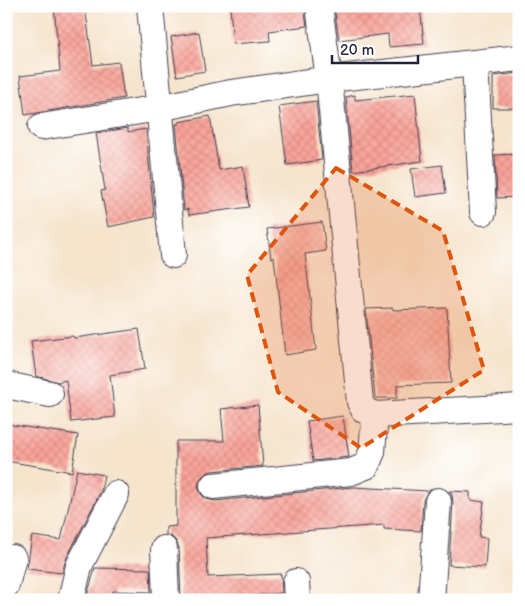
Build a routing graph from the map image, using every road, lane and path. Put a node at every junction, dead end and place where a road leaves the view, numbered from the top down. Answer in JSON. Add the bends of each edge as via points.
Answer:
{"nodes":[{"id":1,"x":150,"y":6,"type":"edge"},
{"id":2,"x":318,"y":6,"type":"edge"},
{"id":3,"x":519,"y":58,"type":"edge"},
{"id":4,"x":475,"y":63,"type":"junction"},
{"id":5,"x":329,"y":79,"type":"junction"},
{"id":6,"x":160,"y":108,"type":"junction"},
{"id":7,"x":41,"y":127,"type":"dead end"},
{"id":8,"x":483,"y":212,"type":"dead end"},
{"id":9,"x":173,"y":255,"type":"dead end"},
{"id":10,"x":6,"y":385,"type":"edge"},
{"id":11,"x":50,"y":394,"type":"dead end"},
{"id":12,"x":519,"y":407,"type":"edge"},
{"id":13,"x":374,"y":415,"type":"junction"},
{"id":14,"x":213,"y":486,"type":"dead end"},
{"id":15,"x":116,"y":494,"type":"dead end"},
{"id":16,"x":438,"y":501,"type":"dead end"},
{"id":17,"x":164,"y":549,"type":"dead end"},
{"id":18,"x":13,"y":558,"type":"dead end"},
{"id":19,"x":6,"y":585,"type":"edge"},
{"id":20,"x":71,"y":600,"type":"edge"},
{"id":21,"x":166,"y":600,"type":"edge"},
{"id":22,"x":431,"y":600,"type":"edge"}],
"edges":[{"from":1,"to":6,"type":"street"},
{"from":2,"to":5,"type":"street"},
{"from":3,"to":4,"type":"street"},
{"from":4,"to":5,"type":"street"},
{"from":4,"to":8,"type":"street"},
{"from":5,"to":6,"type":"street","via":[[231,93]]},
{"from":5,"to":13,"type":"street","via":[[360,402],[364,410]]},
{"from":6,"to":7,"type":"street"},
{"from":6,"to":9,"type":"street"},
{"from":10,"to":11,"type":"street"},
{"from":12,"to":13,"type":"street"},
{"from":13,"to":14,"type":"street","via":[[372,452],[366,466],[351,472]]},
{"from":15,"to":20,"type":"street","via":[[79,566]]},
{"from":16,"to":22,"type":"street"},
{"from":17,"to":21,"type":"street"},
{"from":18,"to":19,"type":"street"}]}
